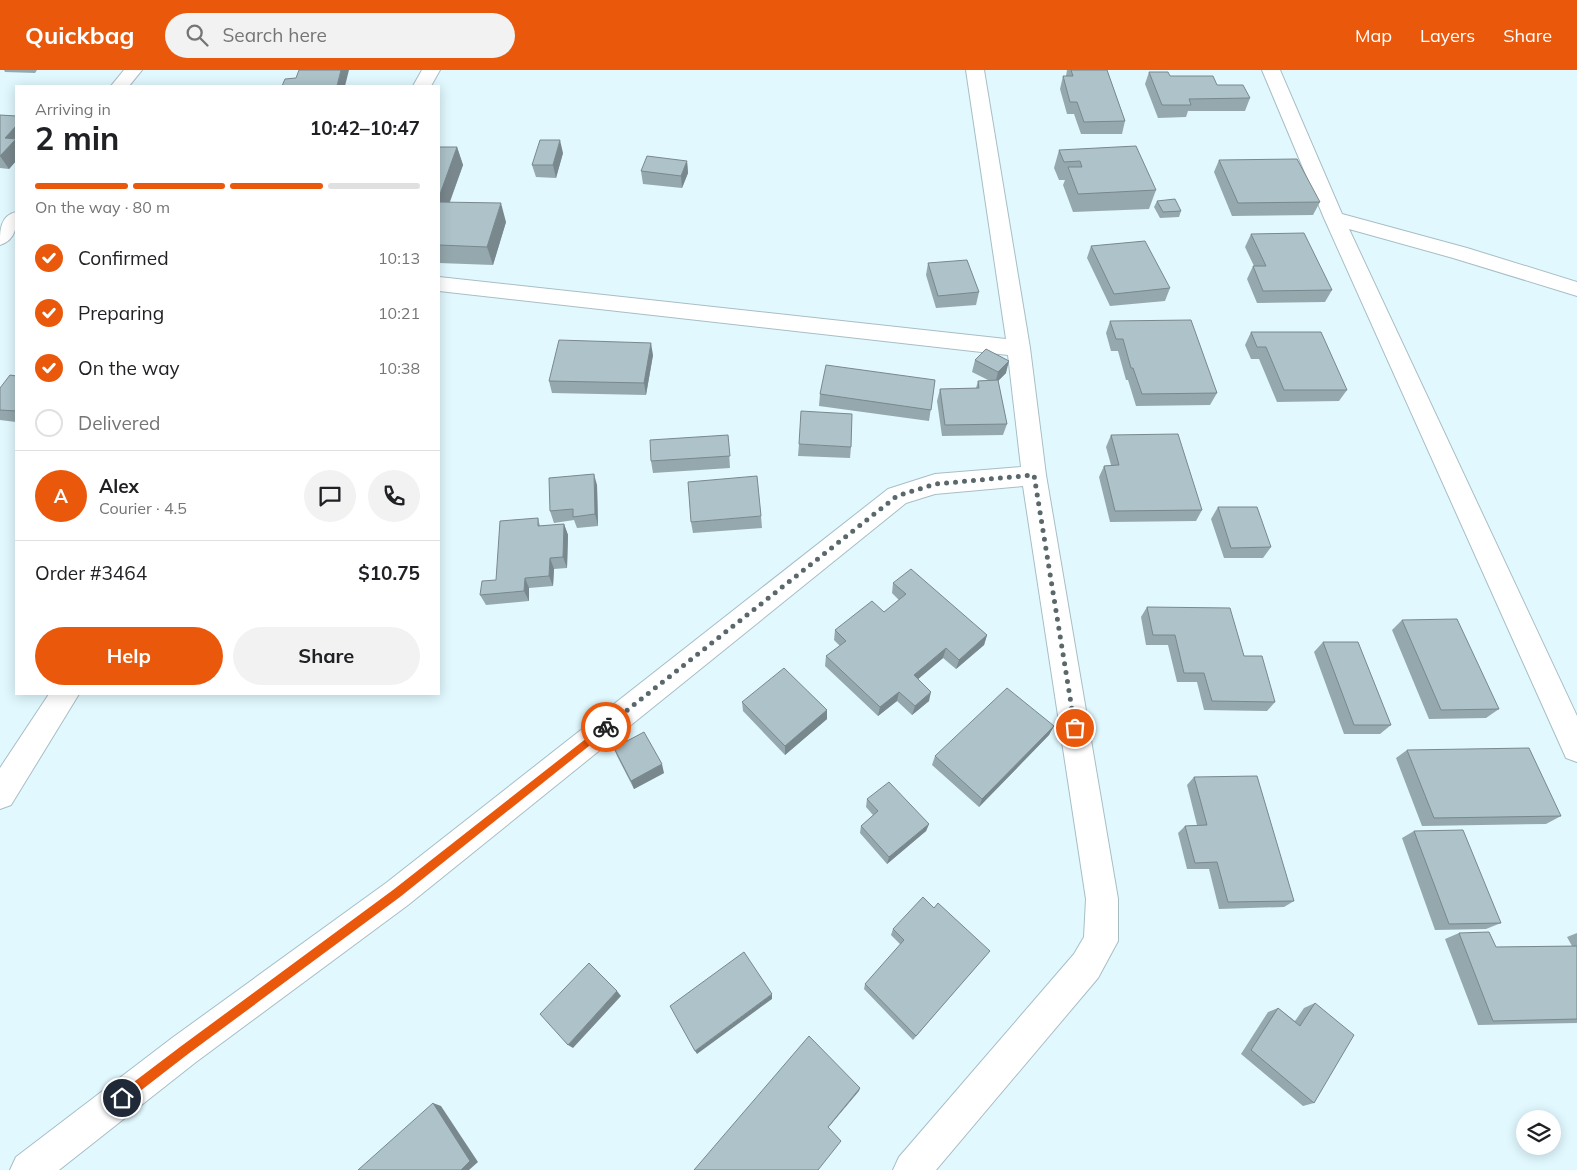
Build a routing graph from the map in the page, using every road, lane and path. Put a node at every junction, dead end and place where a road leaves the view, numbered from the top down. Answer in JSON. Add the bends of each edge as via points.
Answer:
{"nodes":[{"id":1,"x":133,"y":70,"type":"edge"},
{"id":2,"x":431,"y":70,"type":"edge"},
{"id":3,"x":975,"y":70,"type":"edge"},
{"id":4,"x":1272,"y":70,"type":"edge"},
{"id":5,"x":121,"y":85,"type":"edge"},
{"id":6,"x":423,"y":85,"type":"edge"},
{"id":7,"x":1334,"y":218,"type":"junction"},
{"id":8,"x":15,"y":219,"type":"edge"},
{"id":9,"x":0,"y":239,"type":"edge"},
{"id":10,"x":15,"y":241,"type":"edge"},
{"id":11,"x":440,"y":284,"type":"edge"},
{"id":12,"x":1577,"y":289,"type":"edge"},
{"id":13,"x":1019,"y":348,"type":"junction"},
{"id":14,"x":1034,"y":475,"type":"junction"},
{"id":15,"x":64,"y":695,"type":"edge"},
{"id":16,"x":1577,"y":748,"type":"edge"},
{"id":17,"x":0,"y":795,"type":"edge"},
{"id":18,"x":30,"y":1170,"type":"edge"},
{"id":19,"x":912,"y":1170,"type":"edge"}],
"edges":[{"from":1,"to":5,"type":"street"},
{"from":2,"to":6,"type":"street"},
{"from":3,"to":13,"type":"street"},
{"from":4,"to":7,"type":"street"},
{"from":7,"to":12,"type":"street"},
{"from":7,"to":16,"type":"street"},
{"from":8,"to":9,"type":"street"},
{"from":9,"to":10,"type":"street"},
{"from":11,"to":13,"type":"street"},
{"from":13,"to":14,"type":"street"},
{"from":14,"to":18,"type":"street","via":[[935,484],[897,496],[397,894],[184,1050]]},
{"from":14,"to":19,"type":"street","via":[[1102,899],[1102,941],[1086,966]]},
{"from":15,"to":17,"type":"street"}]}
